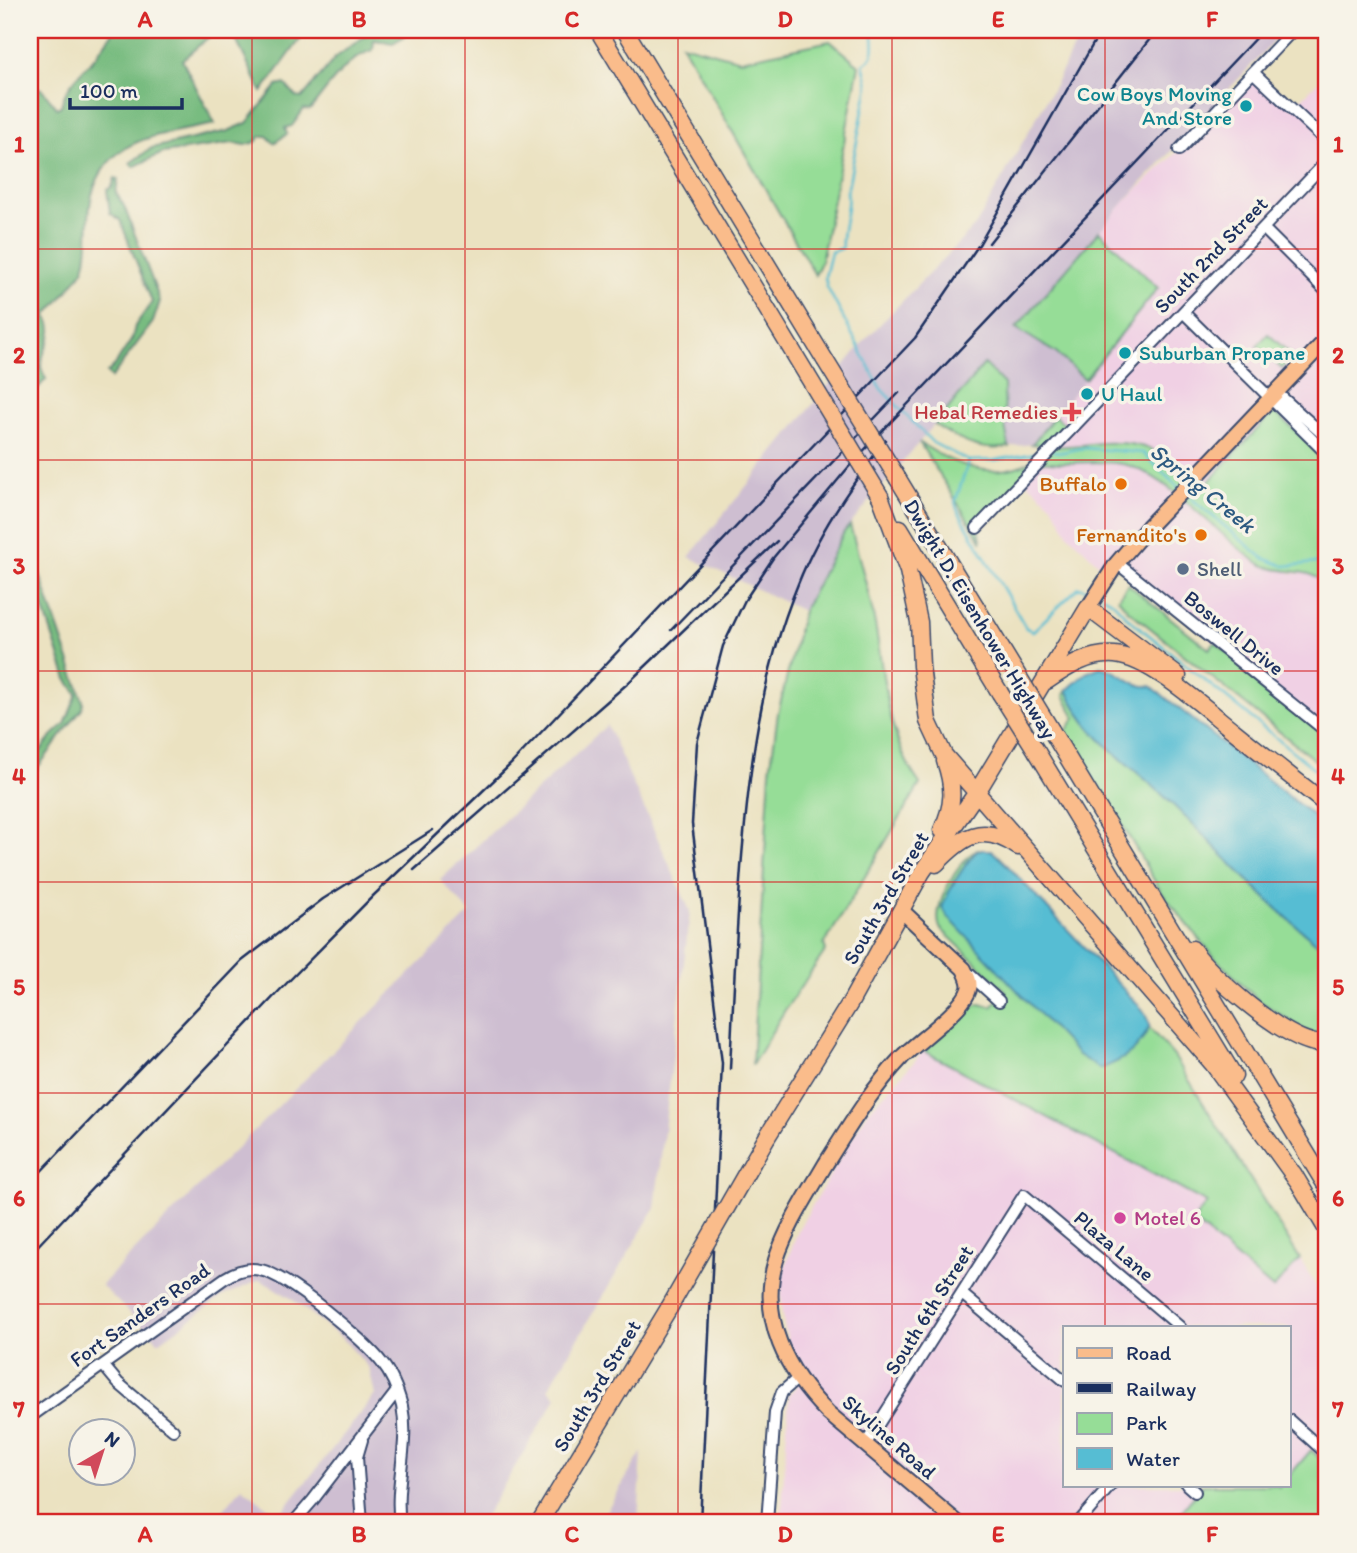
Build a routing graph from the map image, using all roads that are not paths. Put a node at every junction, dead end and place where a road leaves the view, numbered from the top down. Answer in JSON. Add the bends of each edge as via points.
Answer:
{"nodes":[{"id":1,"x":598,"y":30,"type":"edge"},
{"id":2,"x":625,"y":30,"type":"edge"},
{"id":3,"x":1293,"y":30,"type":"edge"},
{"id":4,"x":1253,"y":72,"type":"junction"},
{"id":5,"x":1327,"y":142,"type":"edge"},
{"id":6,"x":1179,"y":150,"type":"dead end"},
{"id":7,"x":1327,"y":161,"type":"edge"},
{"id":8,"x":1263,"y":228,"type":"junction"},
{"id":9,"x":1327,"y":292,"type":"edge"},
{"id":10,"x":1183,"y":312,"type":"junction"},
{"id":11,"x":1327,"y":339,"type":"edge"},
{"id":12,"x":1273,"y":395,"type":"junction"},
{"id":13,"x":1327,"y":438,"type":"edge"},
{"id":14,"x":1327,"y":454,"type":"edge"},
{"id":15,"x":880,"y":496,"type":"junction"},
{"id":16,"x":977,"y":528,"type":"dead end"},
{"id":17,"x":1117,"y":563,"type":"junction"},
{"id":18,"x":1095,"y":599,"type":"junction"},
{"id":19,"x":1042,"y":685,"type":"junction"},
{"id":20,"x":1182,"y":690,"type":"junction"},
{"id":21,"x":1327,"y":732,"type":"edge"},
{"id":22,"x":944,"y":755,"type":"junction"},
{"id":23,"x":977,"y":792,"type":"junction"},
{"id":24,"x":1327,"y":795,"type":"edge"},
{"id":25,"x":1327,"y":806,"type":"edge"},
{"id":26,"x":1124,"y":852,"type":"junction"},
{"id":27,"x":1029,"y":855,"type":"junction"},
{"id":28,"x":930,"y":860,"type":"junction"},
{"id":29,"x":916,"y":883,"type":"junction"},
{"id":30,"x":901,"y":910,"type":"junction"},
{"id":31,"x":964,"y":969,"type":"junction"},
{"id":32,"x":999,"y":1001,"type":"dead end"},
{"id":33,"x":1327,"y":1044,"type":"edge"},
{"id":34,"x":1297,"y":1180,"type":"junction"},
{"id":35,"x":1327,"y":1187,"type":"edge"},
{"id":36,"x":1024,"y":1195,"type":"joint"},
{"id":37,"x":1327,"y":1230,"type":"edge"},
{"id":38,"x":962,"y":1294,"type":"junction"},
{"id":39,"x":1179,"y":1326,"type":"edge"},
{"id":40,"x":103,"y":1364,"type":"junction"},
{"id":41,"x":797,"y":1379,"type":"junction"},
{"id":42,"x":1063,"y":1379,"type":"edge"},
{"id":43,"x":397,"y":1391,"type":"junction"},
{"id":44,"x":30,"y":1417,"type":"edge"},
{"id":45,"x":1290,"y":1421,"type":"edge"},
{"id":46,"x":173,"y":1430,"type":"dead end"},
{"id":47,"x":365,"y":1431,"type":"junction"},
{"id":48,"x":865,"y":1445,"type":"junction"},
{"id":49,"x":1327,"y":1454,"type":"edge"},
{"id":50,"x":1110,"y":1486,"type":"edge"},
{"id":51,"x":293,"y":1523,"type":"edge"},
{"id":52,"x":362,"y":1523,"type":"edge"},
{"id":53,"x":400,"y":1523,"type":"edge"},
{"id":54,"x":540,"y":1523,"type":"edge"},
{"id":55,"x":768,"y":1523,"type":"edge"},
{"id":56,"x":958,"y":1523,"type":"edge"},
{"id":57,"x":1078,"y":1523,"type":"edge"}],
"edges":[{"from":1,"to":15,"type":"highway","name":"Dwight D. Eisenhower Highway","bridge":true},
{"from":2,"to":26,"type":"highway","name":"Dwight D. Eisenhower Highway","bridge":true},
{"from":3,"to":4,"type":"street"},
{"from":4,"to":5,"type":"street"},
{"from":4,"to":6,"type":"street"},
{"from":7,"to":8,"type":"street","name":"South 2nd Street"},
{"from":8,"to":9,"type":"street"},
{"from":8,"to":10,"type":"street","name":"South 2nd Street"},
{"from":10,"to":12,"type":"street"},
{"from":10,"to":16,"type":"street","name":"South 2nd Street"},
{"from":11,"to":12,"type":"main road","name":"South 3rd Street"},
{"from":12,"to":13,"type":"street"},
{"from":12,"to":14,"type":"street"},
{"from":12,"to":17,"type":"main road","name":"South 3rd Street"},
{"from":15,"to":22,"type":"highway","via":[[908,572],[919,622],[928,721]]},
{"from":15,"to":34,"type":"highway","name":"Dwight D. Eisenhower Highway","bridge":true},
{"from":17,"to":18,"type":"main road","name":"South 3rd Street"},
{"from":17,"to":21,"type":"street","name":"Boswell Drive"},
{"from":18,"to":19,"type":"highway","name":"South 3rd Street"},
{"from":18,"to":20,"type":"highway"},
{"from":18,"to":24,"type":"highway","via":[[1133,640]]},
{"from":19,"to":20,"type":"highway","via":[[1071,664],[1117,655],[1144,664]]},
{"from":19,"to":23,"type":"highway","name":"South 3rd Street"},
{"from":20,"to":25,"type":"highway"},
{"from":22,"to":23,"type":"highway"},
{"from":22,"to":28,"type":"highway","via":[[953,795]]},
{"from":23,"to":27,"type":"highway"},
{"from":23,"to":28,"type":"highway","name":"South 3rd Street"},
{"from":26,"to":33,"type":"highway","via":[[1196,955],[1225,985],[1282,1027],[1311,1042]]},
{"from":26,"to":35,"type":"highway","name":"Dwight D. Eisenhower Highway"},
{"from":27,"to":29,"type":"highway","via":[[999,836],[971,835]]},
{"from":27,"to":34,"type":"highway","via":[[1213,1064]]},
{"from":28,"to":29,"type":"highway","name":"South 3rd Street"},
{"from":29,"to":30,"type":"highway","name":"South 3rd Street"},
{"from":30,"to":31,"type":"main road"},
{"from":30,"to":54,"type":"highway","name":"South 3rd Street","bridge":true},
{"from":31,"to":32,"type":"street"},
{"from":31,"to":41,"type":"main road","name":"Skyline Road","via":[[970,981],[966,996],[873,1090],[802,1204],[781,1247],[772,1280],[772,1310],[780,1347]]},
{"from":34,"to":37,"type":"highway","name":"Dwight D. Eisenhower Highway"},
{"from":36,"to":38,"type":"street","name":"South 6th Street"},
{"from":36,"to":39,"type":"street","name":"Plaza Lane"},
{"from":38,"to":42,"type":"street"},
{"from":38,"to":48,"type":"street","name":"South 6th Street"},
{"from":40,"to":43,"type":"street","name":"Fort Sanders Road","via":[[208,1289],[240,1270],[261,1270],[274,1274],[359,1339],[383,1363]]},
{"from":40,"to":44,"type":"street","name":"Fort Sanders Road"},
{"from":40,"to":46,"type":"street","via":[[118,1383]]},
{"from":41,"to":48,"type":"main road","name":"Skyline Road"},
{"from":41,"to":55,"type":"street","via":[[782,1392],[775,1412]]},
{"from":43,"to":47,"type":"street"},
{"from":43,"to":53,"type":"street","via":[[404,1420]]},
{"from":45,"to":49,"type":"street"},
{"from":47,"to":51,"type":"street"},
{"from":47,"to":52,"type":"street","via":[[357,1457]]},
{"from":48,"to":56,"type":"main road","name":"Skyline Road"},
{"from":50,"to":57,"type":"street"}]}
